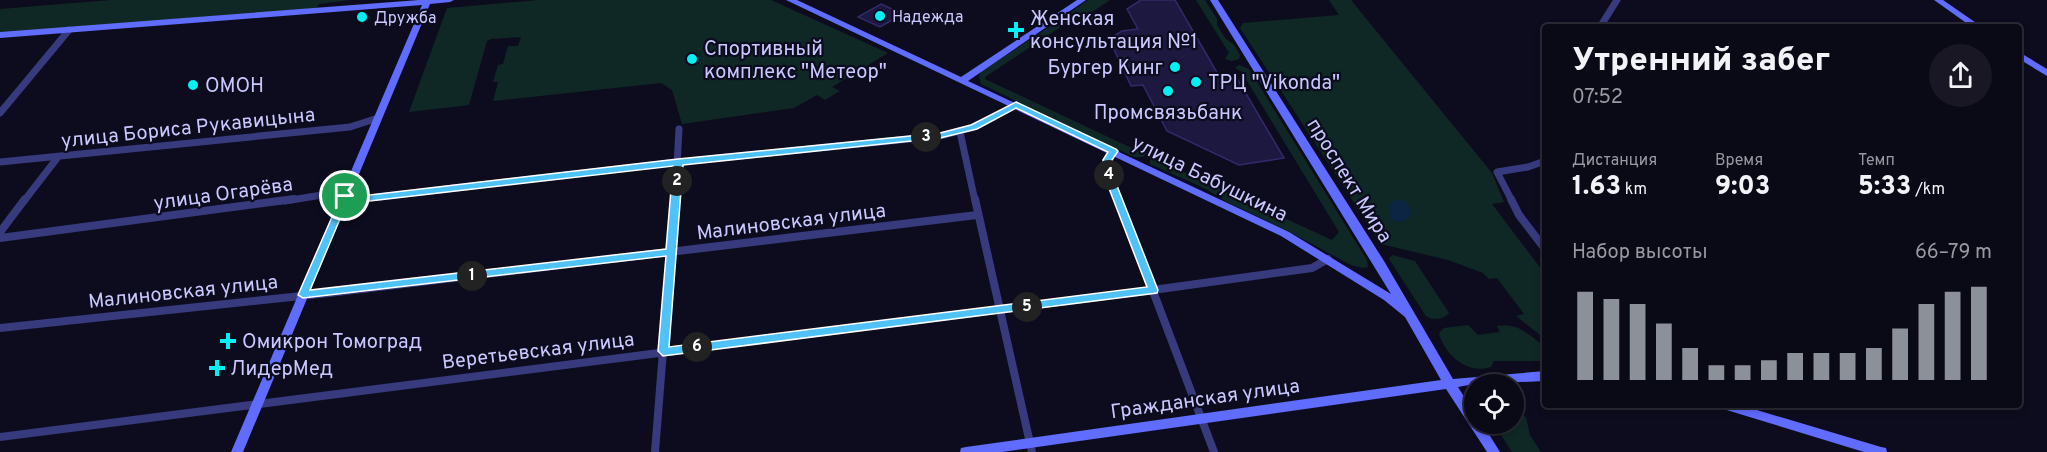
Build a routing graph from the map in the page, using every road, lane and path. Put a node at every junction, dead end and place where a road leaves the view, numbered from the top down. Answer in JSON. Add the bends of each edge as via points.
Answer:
{"nodes":[{"id":1,"x":450,"y":0,"type":"edge"},
{"id":2,"x":790,"y":0,"type":"edge"},
{"id":3,"x":1082,"y":0,"type":"edge"},
{"id":4,"x":1214,"y":0,"type":"edge"},
{"id":5,"x":1617,"y":0,"type":"edge"},
{"id":6,"x":1938,"y":0,"type":"edge"},
{"id":7,"x":428,"y":1,"type":"edge"},
{"id":8,"x":1602,"y":24,"type":"edge"},
{"id":9,"x":1974,"y":24,"type":"edge"},
{"id":10,"x":69,"y":30,"type":"junction"},
{"id":11,"x":0,"y":35,"type":"edge"},
{"id":12,"x":2022,"y":57,"type":"edge"},
{"id":13,"x":2047,"y":73,"type":"edge"},
{"id":14,"x":963,"y":80,"type":"junction"},
{"id":15,"x":1016,"y":105,"type":"junction"},
{"id":16,"x":0,"y":113,"type":"edge"},
{"id":17,"x":378,"y":118,"type":"junction"},
{"id":18,"x":679,"y":129,"type":"dead end"},
{"id":19,"x":960,"y":132,"type":"junction"},
{"id":20,"x":1113,"y":151,"type":"junction"},
{"id":21,"x":58,"y":157,"type":"junction"},
{"id":22,"x":0,"y":162,"type":"edge"},
{"id":23,"x":678,"y":162,"type":"junction"},
{"id":24,"x":1542,"y":162,"type":"edge"},
{"id":25,"x":345,"y":196,"type":"junction"},
{"id":26,"x":977,"y":215,"type":"junction"},
{"id":27,"x":0,"y":232,"type":"edge"},
{"id":28,"x":0,"y":238,"type":"edge"},
{"id":29,"x":1542,"y":245,"type":"edge"},
{"id":30,"x":670,"y":252,"type":"junction"},
{"id":31,"x":1328,"y":259,"type":"junction"},
{"id":32,"x":1380,"y":264,"type":"junction"},
{"id":33,"x":1344,"y":269,"type":"junction"},
{"id":34,"x":1153,"y":290,"type":"junction"},
{"id":35,"x":303,"y":295,"type":"junction"},
{"id":36,"x":1000,"y":310,"type":"junction"},
{"id":37,"x":1408,"y":314,"type":"junction"},
{"id":38,"x":0,"y":328,"type":"edge"},
{"id":39,"x":663,"y":351,"type":"junction"},
{"id":40,"x":1542,"y":376,"type":"edge"},
{"id":41,"x":1449,"y":384,"type":"junction"},
{"id":42,"x":257,"y":405,"type":"junction"},
{"id":43,"x":1464,"y":406,"type":"edge"},
{"id":44,"x":1734,"y":408,"type":"edge"},
{"id":45,"x":1201,"y":418,"type":"junction"},
{"id":46,"x":1482,"y":434,"type":"edge"},
{"id":47,"x":0,"y":437,"type":"edge"},
{"id":48,"x":1031,"y":447,"type":"edge"},
{"id":49,"x":237,"y":452,"type":"edge"},
{"id":50,"x":655,"y":452,"type":"edge"},
{"id":51,"x":966,"y":452,"type":"edge"},
{"id":52,"x":1214,"y":452,"type":"edge"},
{"id":53,"x":1494,"y":452,"type":"edge"},
{"id":54,"x":1881,"y":452,"type":"edge"}],
"edges":[{"from":1,"to":7,"type":"main road"},
{"from":2,"to":14,"type":"main road","name":"улица Бабушкина"},
{"from":3,"to":14,"type":"main road"},
{"from":4,"to":32,"type":"main road","name":"проспект Мира"},
{"from":5,"to":8,"type":"street"},
{"from":6,"to":9,"type":"main road"},
{"from":7,"to":10,"type":"main road"},
{"from":7,"to":17,"type":"main road"},
{"from":10,"to":11,"type":"main road"},
{"from":10,"to":16,"type":"street"},
{"from":12,"to":13,"type":"main road"},
{"from":14,"to":15,"type":"main road","name":"улица Бабушкина"},
{"from":15,"to":19,"type":"street","name":"улица Огарёва","via":[[988,122]]},
{"from":15,"to":20,"type":"main road","name":"улица Бабушкина"},
{"from":17,"to":21,"type":"street","name":"улица Бориса Рукавицына","via":[[350,127]]},
{"from":17,"to":25,"type":"main road"},
{"from":18,"to":23,"type":"street"},
{"from":19,"to":23,"type":"street","name":"улица Огарёва"},
{"from":19,"to":26,"type":"street"},
{"from":20,"to":31,"type":"main road","name":"улица Бабушкина","via":[[1285,234]]},
{"from":20,"to":34,"type":"street","via":[[1108,160],[1110,178]]},
{"from":21,"to":22,"type":"street","name":"улица Бориса Рукавицына"},
{"from":21,"to":27,"type":"street"},
{"from":23,"to":25,"type":"street","name":"улица Огарёва","via":[[361,199]]},
{"from":23,"to":30,"type":"street"},
{"from":24,"to":29,"type":"street","via":[[1497,172],[1519,215]]},
{"from":25,"to":28,"type":"street","name":"улица Огарёва","via":[[328,194]]},
{"from":25,"to":35,"type":"main road"},
{"from":26,"to":30,"type":"street","name":"Малиновская улица"},
{"from":26,"to":36,"type":"street"},
{"from":30,"to":35,"type":"street","name":"Малиновская улица"},
{"from":30,"to":39,"type":"street"},
{"from":31,"to":33,"type":"main road","name":"улица Бабушкина"},
{"from":31,"to":34,"type":"street","name":"Веретьевская улица","via":[[1312,267]]},
{"from":32,"to":33,"type":"main road","via":[[1381,273],[1375,279]]},
{"from":32,"to":37,"type":"main road","name":"проспект Мира"},
{"from":33,"to":37,"type":"main road","name":"улица Бабушкина"},
{"from":34,"to":36,"type":"street","name":"Веретьевская улица"},
{"from":34,"to":45,"type":"street"},
{"from":35,"to":38,"type":"street","name":"Малиновская улица"},
{"from":35,"to":42,"type":"main road"},
{"from":36,"to":39,"type":"street","name":"Веретьевская улица"},
{"from":36,"to":48,"type":"street"},
{"from":37,"to":41,"type":"main road","name":"проспект Мира"},
{"from":39,"to":42,"type":"street","name":"Веретьевская улица"},
{"from":39,"to":50,"type":"street"},
{"from":40,"to":41,"type":"main road","name":"Гражданская улица"},
{"from":41,"to":43,"type":"main road","name":"проспект Мира"},
{"from":41,"to":45,"type":"main road","name":"Гражданская улица"},
{"from":42,"to":47,"type":"street","name":"Веретьевская улица"},
{"from":42,"to":49,"type":"main road"},
{"from":44,"to":54,"type":"main road"},
{"from":45,"to":48,"type":"main road","name":"Гражданская улица"},
{"from":45,"to":52,"type":"street"},
{"from":46,"to":53,"type":"main road","name":"проспект Мира"},
{"from":48,"to":51,"type":"main road","name":"Гражданская улица"}]}
